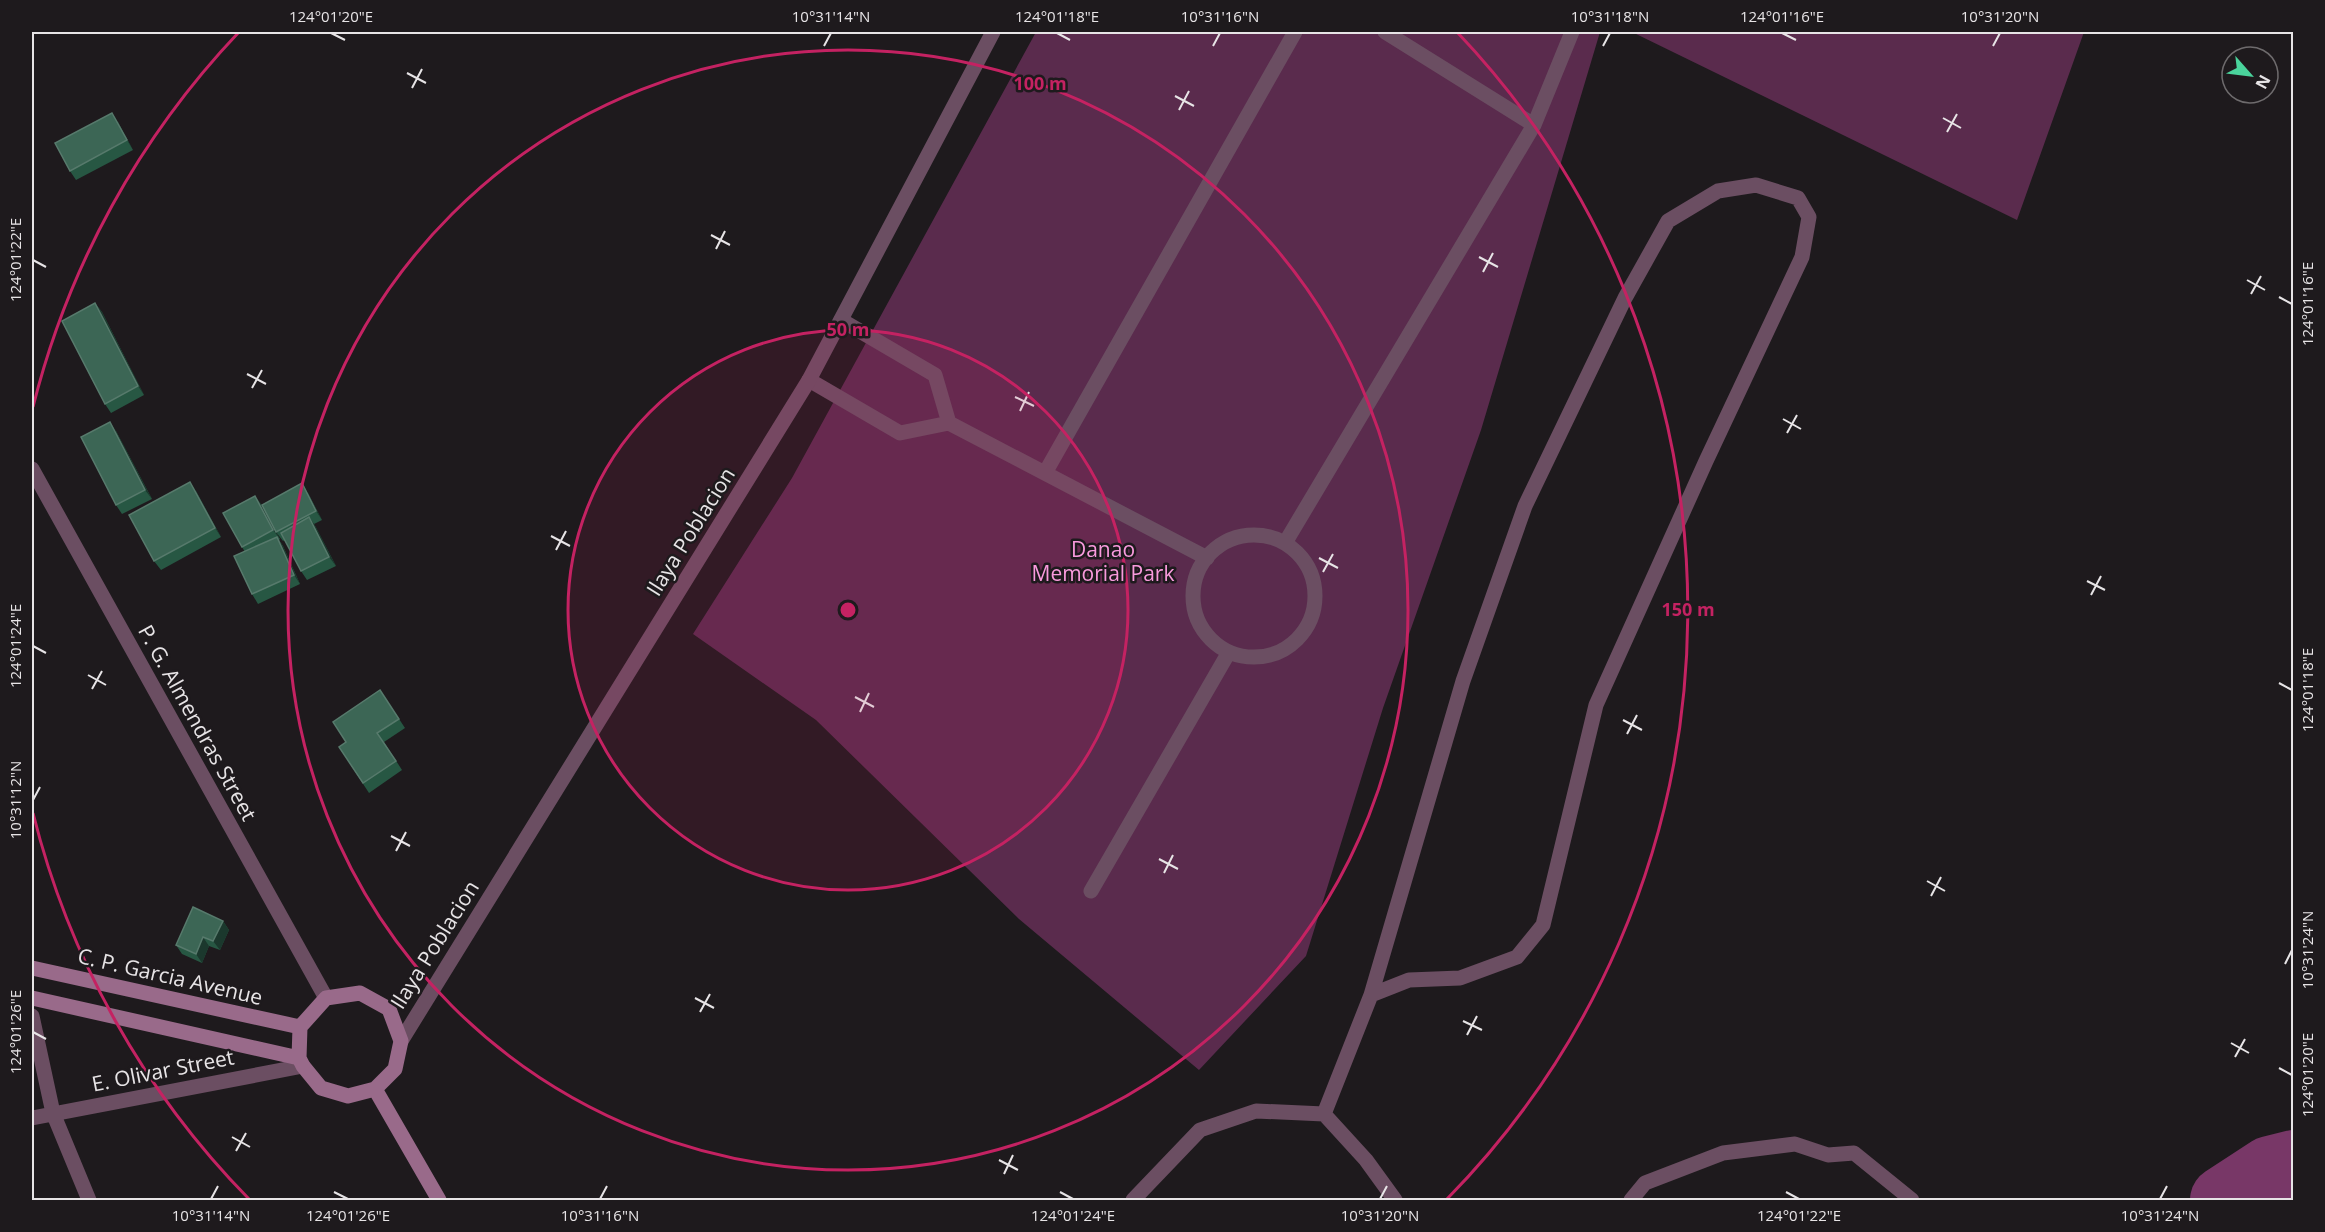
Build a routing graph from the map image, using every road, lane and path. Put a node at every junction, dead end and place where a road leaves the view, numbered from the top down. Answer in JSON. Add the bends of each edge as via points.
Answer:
{"nodes":[{"id":1,"x":993,"y":32,"type":"edge"},
{"id":2,"x":1295,"y":32,"type":"edge"},
{"id":3,"x":1385,"y":32,"type":"edge"},
{"id":4,"x":1572,"y":32,"type":"edge"},
{"id":5,"x":1534,"y":125,"type":"junction"},
{"id":6,"x":841,"y":320,"type":"junction"},
{"id":7,"x":809,"y":381,"type":"junction"},
{"id":8,"x":949,"y":423,"type":"junction"},
{"id":9,"x":32,"y":469,"type":"edge"},
{"id":10,"x":1045,"y":473,"type":"junction"},
{"id":11,"x":1285,"y":543,"type":"junction"},
{"id":12,"x":1206,"y":558,"type":"junction"},
{"id":13,"x":1229,"y":652,"type":"junction"},
{"id":14,"x":1091,"y":891,"type":"dead end"},
{"id":15,"x":32,"y":968,"type":"edge"},
{"id":16,"x":1371,"y":995,"type":"junction"},
{"id":17,"x":32,"y":998,"type":"edge"},
{"id":18,"x":326,"y":998,"type":"junction"},
{"id":19,"x":32,"y":1016,"type":"edge"},
{"id":20,"x":300,"y":1027,"type":"junction"},
{"id":21,"x":401,"y":1041,"type":"junction"},
{"id":22,"x":301,"y":1062,"type":"junction"},
{"id":23,"x":375,"y":1089,"type":"junction"},
{"id":24,"x":53,"y":1113,"type":"junction"},
{"id":25,"x":1323,"y":1114,"type":"junction"},
{"id":26,"x":32,"y":1118,"type":"edge"},
{"id":27,"x":89,"y":1200,"type":"edge"},
{"id":28,"x":439,"y":1200,"type":"edge"},
{"id":29,"x":1133,"y":1200,"type":"edge"},
{"id":30,"x":1395,"y":1200,"type":"edge"},
{"id":31,"x":1631,"y":1200,"type":"edge"},
{"id":32,"x":1912,"y":1200,"type":"edge"}],
"edges":[{"from":1,"to":6,"type":"street","name":"Ilaya Poblacion"},
{"from":2,"to":10,"type":"street"},
{"from":3,"to":5,"type":"street"},
{"from":4,"to":5,"type":"street"},
{"from":5,"to":11,"type":"street"},
{"from":6,"to":7,"type":"street","name":"Ilaya Poblacion"},
{"from":6,"to":8,"type":"street","via":[[935,375]]},
{"from":7,"to":8,"type":"street","via":[[900,433]]},
{"from":7,"to":21,"type":"street","name":"Ilaya Poblacion"},
{"from":8,"to":10,"type":"street"},
{"from":9,"to":18,"type":"street","name":"P. G. Almendras Street"},
{"from":10,"to":12,"type":"street"},
{"from":11,"to":12,"type":"street","via":[[1264,536],[1244,536],[1220,545]]},
{"from":11,"to":13,"type":"street","via":[[1302,558],[1312,577],[1314,609],[1306,630],[1273,655],[1249,657]]},
{"from":12,"to":13,"type":"street","via":[[1196,577],[1196,618],[1207,636]]},
{"from":13,"to":14,"type":"street"},
{"from":15,"to":20,"type":"main road","name":"C. P. Garcia Avenue"},
{"from":16,"to":16,"type":"street","via":[[1463,681],[1525,506],[1625,298],[1668,221],[1718,191],[1756,185],[1798,198],[1809,217],[1802,257],[1596,705],[1543,925],[1517,957],[1461,978],[1409,980]]},
{"from":16,"to":25,"type":"street"},
{"from":17,"to":22,"type":"main road"},
{"from":18,"to":20,"type":"main road"},
{"from":18,"to":21,"type":"main road","via":[[360,993],[389,1009]]},
{"from":19,"to":24,"type":"street"},
{"from":20,"to":22,"type":"main road"},
{"from":21,"to":23,"type":"main road","via":[[395,1069]]},
{"from":22,"to":23,"type":"main road","via":[[321,1088],[348,1096]]},
{"from":22,"to":24,"type":"street","name":"E. Olivar Street"},
{"from":23,"to":28,"type":"main road"},
{"from":24,"to":26,"type":"street","name":"E. Olivar Street"},
{"from":24,"to":27,"type":"street"},
{"from":25,"to":29,"type":"street","via":[[1256,1111],[1200,1130]]},
{"from":25,"to":30,"type":"street","via":[[1366,1160]]},
{"from":31,"to":32,"type":"street","via":[[1645,1183],[1723,1153],[1795,1144],[1828,1155],[1854,1153]]}]}
